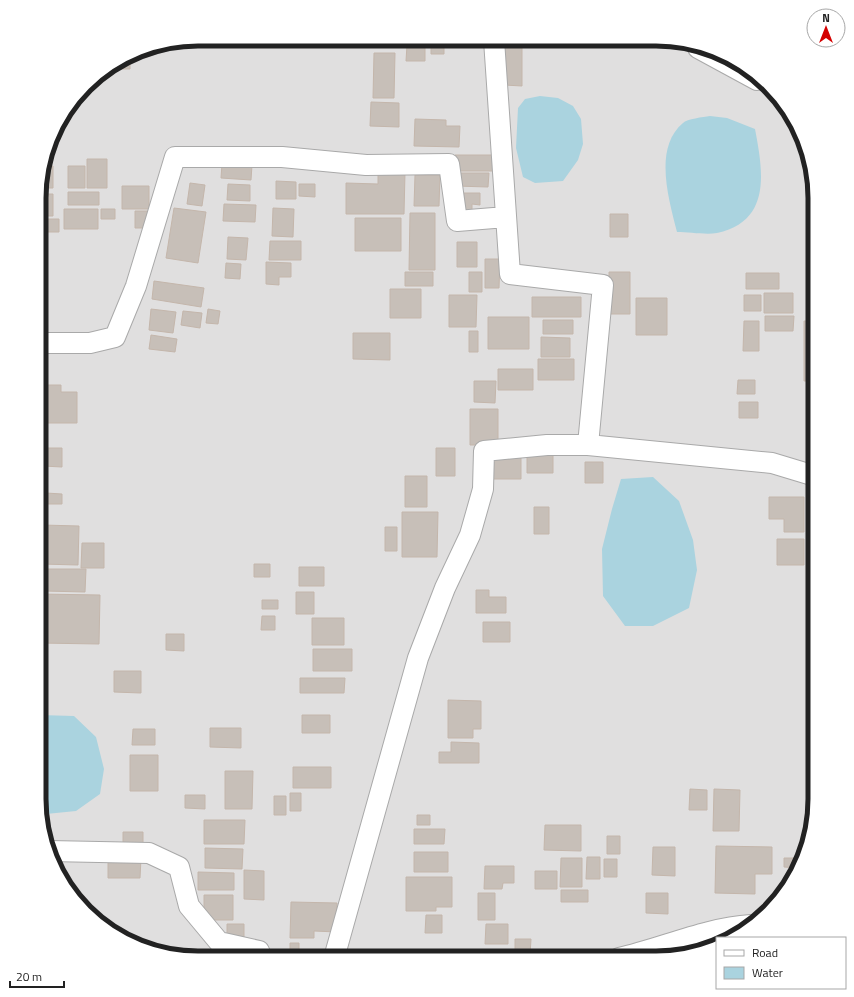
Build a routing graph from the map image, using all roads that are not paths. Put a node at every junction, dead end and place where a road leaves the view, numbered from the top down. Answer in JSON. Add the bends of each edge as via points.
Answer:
{"nodes":[{"id":1,"x":494,"y":46,"type":"edge"},
{"id":2,"x":506,"y":217,"type":"junction"},
{"id":3,"x":46,"y":343,"type":"edge"},
{"id":4,"x":588,"y":445,"type":"junction"},
{"id":5,"x":808,"y":474,"type":"edge"},
{"id":6,"x":56,"y":852,"type":"edge"},
{"id":7,"x":738,"y":927,"type":"edge"},
{"id":8,"x":259,"y":951,"type":"edge"},
{"id":9,"x":336,"y":951,"type":"edge"},
{"id":10,"x":645,"y":951,"type":"edge"}],
"edges":[{"from":1,"to":2,"type":"street"},
{"from":2,"to":3,"type":"street","via":[[457,222],[449,164],[366,165],[282,157],[175,157],[136,286],[116,337],[90,343]]},
{"from":2,"to":4,"type":"street","via":[[510,274],[603,285]]},
{"from":4,"to":5,"type":"street","via":[[772,463]]},
{"from":4,"to":9,"type":"street","via":[[547,445],[484,451],[483,489],[470,535],[445,588],[418,658]]},
{"from":6,"to":8,"type":"street","via":[[149,853],[179,867],[189,906],[219,942]]},
{"from":7,"to":10,"type":"street","via":[[689,936]]}]}
